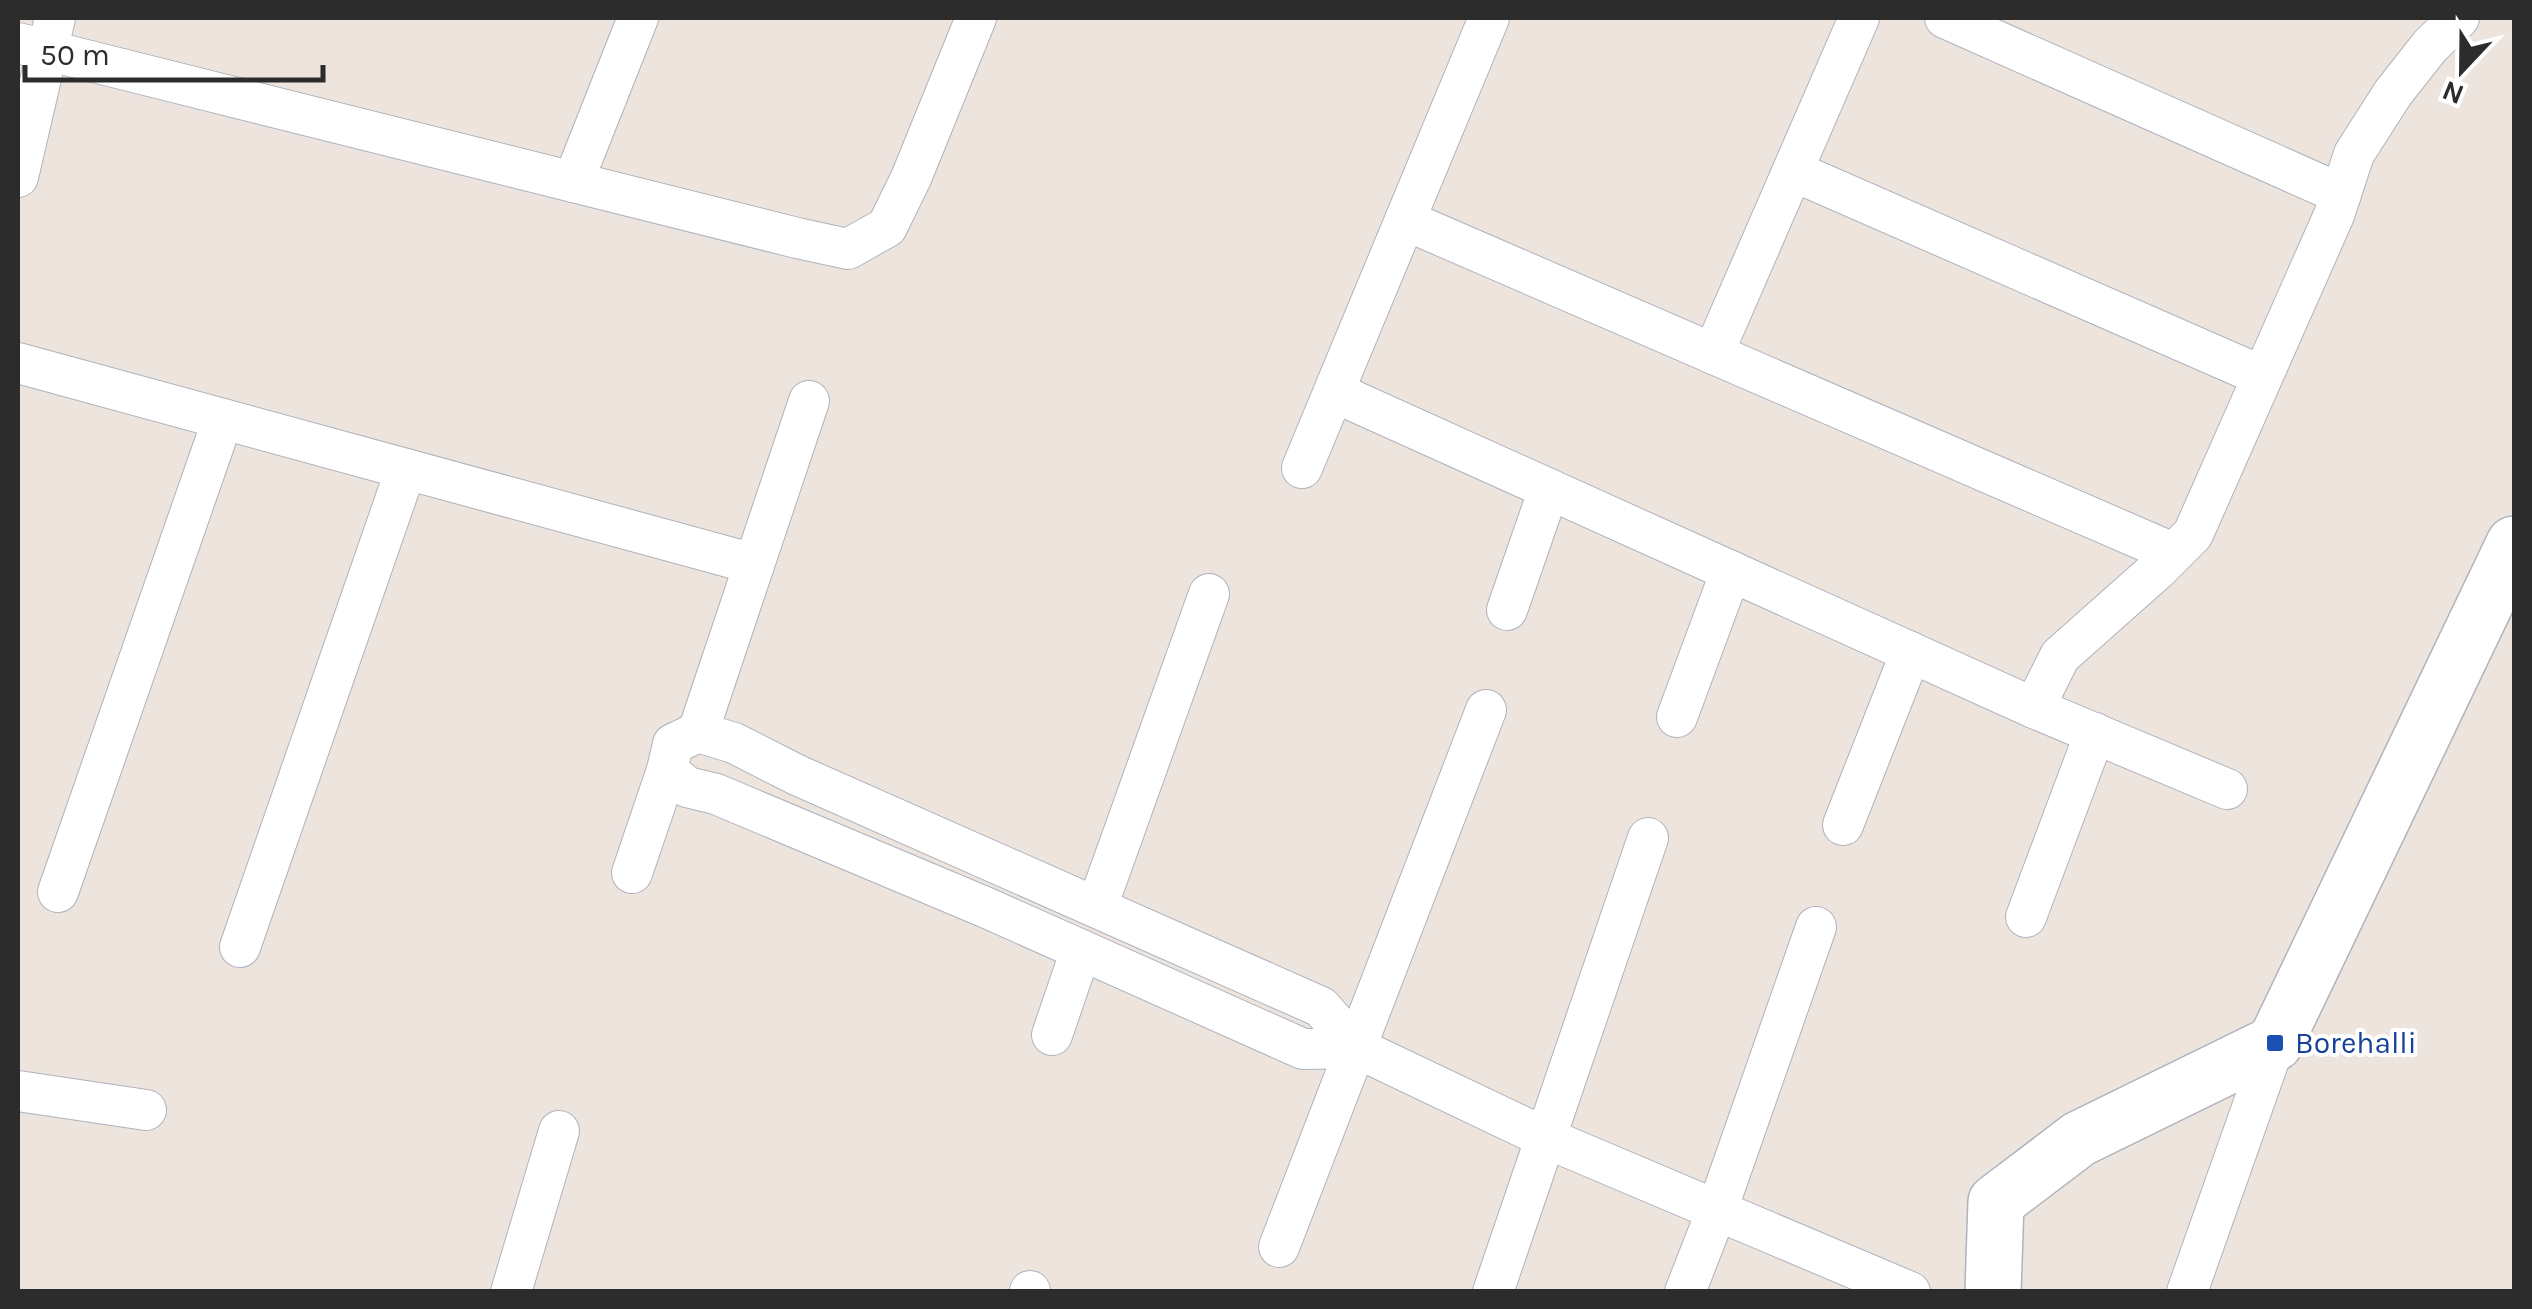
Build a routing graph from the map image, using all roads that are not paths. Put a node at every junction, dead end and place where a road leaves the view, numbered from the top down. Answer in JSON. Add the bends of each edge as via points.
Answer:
{"nodes":[{"id":1,"x":638,"y":18,"type":"edge"},
{"id":2,"x":976,"y":18,"type":"edge"},
{"id":3,"x":1489,"y":18,"type":"edge"},
{"id":4,"x":1859,"y":18,"type":"edge"},
{"id":5,"x":1945,"y":18,"type":"edge"},
{"id":6,"x":2459,"y":18,"type":"edge"},
{"id":7,"x":40,"y":37,"type":"edge"},
{"id":8,"x":1792,"y":171,"type":"junction"},
{"id":9,"x":18,"y":178,"type":"edge"},
{"id":10,"x":573,"y":182,"type":"junction"},
{"id":11,"x":2341,"y":194,"type":"junction"},
{"id":12,"x":1405,"y":220,"type":"junction"},
{"id":13,"x":1713,"y":354,"type":"junction"},
{"id":14,"x":18,"y":363,"type":"edge"},
{"id":15,"x":2262,"y":376,"type":"junction"},
{"id":16,"x":1334,"y":392,"type":"junction"},
{"id":17,"x":808,"y":400,"type":"dead end"},
{"id":18,"x":223,"y":419,"type":"junction"},
{"id":19,"x":1302,"y":468,"type":"dead end"},
{"id":20,"x":406,"y":469,"type":"junction"},
{"id":21,"x":1549,"y":489,"type":"junction"},
{"id":22,"x":2514,"y":544,"type":"edge"},
{"id":23,"x":2173,"y":554,"type":"junction"},
{"id":24,"x":754,"y":564,"type":"junction"},
{"id":25,"x":1731,"y":571,"type":"junction"},
{"id":26,"x":1209,"y":594,"type":"dead end"},
{"id":27,"x":1508,"y":610,"type":"dead end"},
{"id":28,"x":1911,"y":652,"type":"junction"},
{"id":29,"x":2034,"y":708,"type":"junction"},
{"id":30,"x":1486,"y":710,"type":"dead end"},
{"id":31,"x":1677,"y":717,"type":"dead end"},
{"id":32,"x":698,"y":732,"type":"junction"},
{"id":33,"x":2095,"y":733,"type":"junction"},
{"id":34,"x":668,"y":770,"type":"junction"},
{"id":35,"x":2227,"y":788,"type":"dead end"},
{"id":36,"x":1843,"y":826,"type":"dead end"},
{"id":37,"x":1648,"y":838,"type":"dead end"},
{"id":38,"x":632,"y":873,"type":"dead end"},
{"id":39,"x":58,"y":892,"type":"dead end"},
{"id":40,"x":1096,"y":907,"type":"junction"},
{"id":41,"x":2026,"y":917,"type":"dead end"},
{"id":42,"x":1816,"y":928,"type":"dead end"},
{"id":43,"x":240,"y":947,"type":"dead end"},
{"id":44,"x":1082,"y":950,"type":"junction"},
{"id":45,"x":1052,"y":1035,"type":"dead end"},
{"id":46,"x":2275,"y":1042,"type":"junction"},
{"id":47,"x":1357,"y":1048,"type":"junction"},
{"id":48,"x":18,"y":1091,"type":"edge"},
{"id":49,"x":146,"y":1110,"type":"dead end"},
{"id":50,"x":559,"y":1131,"type":"dead end"},
{"id":51,"x":1546,"y":1138,"type":"junction"},
{"id":52,"x":1716,"y":1210,"type":"junction"},
{"id":53,"x":1280,"y":1247,"type":"dead end"},
{"id":54,"x":512,"y":1292,"type":"edge"},
{"id":55,"x":1492,"y":1292,"type":"edge"},
{"id":56,"x":1685,"y":1292,"type":"edge"},
{"id":57,"x":1910,"y":1292,"type":"edge"},
{"id":58,"x":1993,"y":1292,"type":"edge"},
{"id":59,"x":2187,"y":1292,"type":"edge"}],
"edges":[{"from":1,"to":10,"type":"street"},
{"from":2,"to":10,"type":"street","via":[[887,227],[848,248]]},
{"from":3,"to":12,"type":"street"},
{"from":4,"to":8,"type":"street"},
{"from":5,"to":11,"type":"street"},
{"from":6,"to":11,"type":"street","via":[[2394,93],[2354,154]]},
{"from":7,"to":9,"type":"street"},
{"from":7,"to":10,"type":"street"},
{"from":8,"to":13,"type":"street"},
{"from":8,"to":15,"type":"street"},
{"from":11,"to":15,"type":"street"},
{"from":12,"to":13,"type":"street"},
{"from":12,"to":16,"type":"street"},
{"from":13,"to":23,"type":"street"},
{"from":14,"to":18,"type":"street"},
{"from":15,"to":23,"type":"street","via":[[2193,534]]},
{"from":16,"to":19,"type":"street"},
{"from":16,"to":21,"type":"street"},
{"from":17,"to":24,"type":"street"},
{"from":18,"to":20,"type":"street"},
{"from":18,"to":39,"type":"street"},
{"from":20,"to":24,"type":"street"},
{"from":20,"to":43,"type":"street"},
{"from":21,"to":25,"type":"street"},
{"from":21,"to":27,"type":"street"},
{"from":22,"to":46,"type":"main road"},
{"from":23,"to":29,"type":"street","via":[[2060,656]]},
{"from":24,"to":32,"type":"street"},
{"from":25,"to":28,"type":"street"},
{"from":25,"to":31,"type":"street"},
{"from":26,"to":40,"type":"street"},
{"from":28,"to":29,"type":"street"},
{"from":28,"to":36,"type":"street"},
{"from":29,"to":33,"type":"street"},
{"from":30,"to":47,"type":"street"},
{"from":32,"to":34,"type":"street","via":[[673,744]]},
{"from":32,"to":40,"type":"street","via":[[734,742]]},
{"from":33,"to":35,"type":"street"},
{"from":33,"to":41,"type":"street"},
{"from":34,"to":38,"type":"street"},
{"from":34,"to":44,"type":"street","via":[[687,787]]},
{"from":37,"to":51,"type":"street"},
{"from":40,"to":47,"type":"street","via":[[1321,1007]]},
{"from":42,"to":52,"type":"street"},
{"from":44,"to":45,"type":"street"},
{"from":44,"to":47,"type":"street","via":[[1303,1048]]},
{"from":46,"to":58,"type":"main road","via":[[2078,1139],[1996,1202]]},
{"from":46,"to":59,"type":"street"},
{"from":47,"to":51,"type":"street"},
{"from":47,"to":53,"type":"street"},
{"from":48,"to":49,"type":"street"},
{"from":50,"to":54,"type":"street"},
{"from":51,"to":52,"type":"street"},
{"from":51,"to":55,"type":"street"},
{"from":52,"to":56,"type":"street"},
{"from":52,"to":57,"type":"street"}]}
